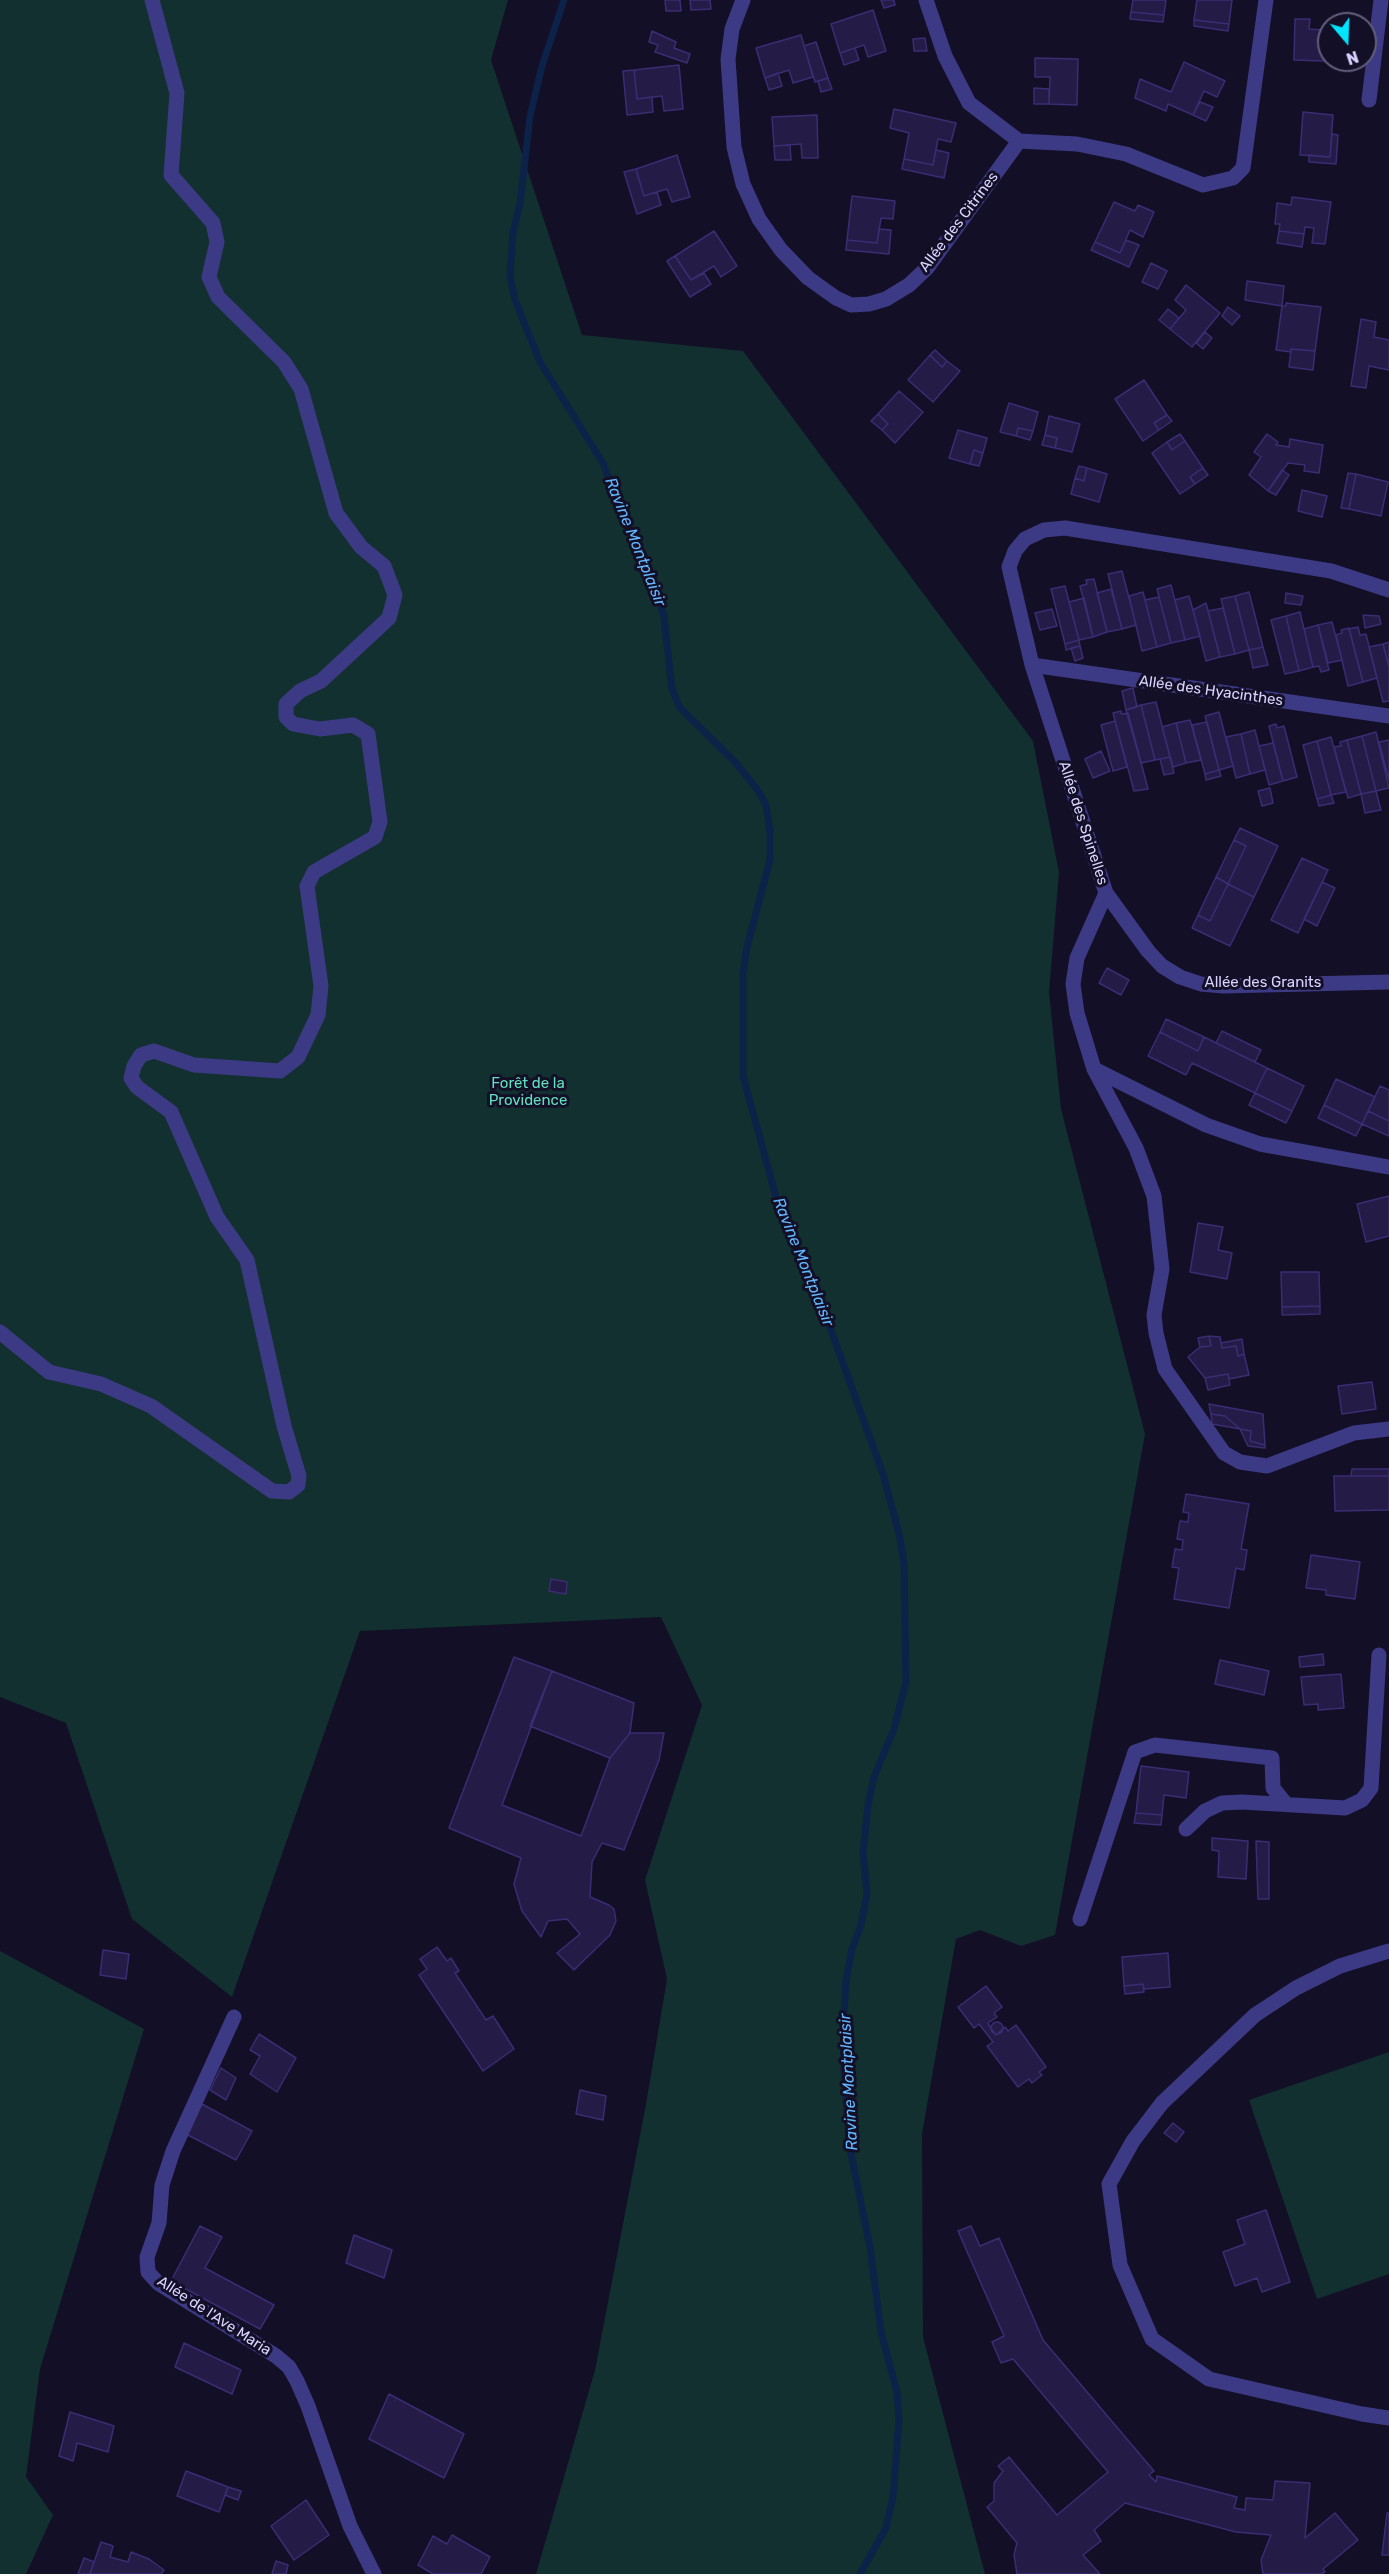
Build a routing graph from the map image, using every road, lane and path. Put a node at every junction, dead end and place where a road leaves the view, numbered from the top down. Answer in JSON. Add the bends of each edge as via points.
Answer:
{"nodes":[{"id":1,"x":152,"y":0,"type":"edge"},
{"id":2,"x":743,"y":0,"type":"edge"},
{"id":3,"x":926,"y":0,"type":"edge"},
{"id":4,"x":1266,"y":0,"type":"edge"},
{"id":5,"x":1381,"y":0,"type":"edge"},
{"id":6,"x":1369,"y":100,"type":"dead end"},
{"id":7,"x":1019,"y":141,"type":"junction"},
{"id":8,"x":1389,"y":590,"type":"edge"},
{"id":9,"x":1032,"y":665,"type":"junction"},
{"id":10,"x":1389,"y":716,"type":"edge"},
{"id":11,"x":1106,"y":893,"type":"junction"},
{"id":12,"x":1389,"y":982,"type":"edge"},
{"id":13,"x":1094,"y":1069,"type":"junction"},
{"id":14,"x":1389,"y":1167,"type":"edge"},
{"id":15,"x":0,"y":1332,"type":"edge"},
{"id":16,"x":1389,"y":1429,"type":"edge"},
{"id":17,"x":1379,"y":1655,"type":"dead end"},
{"id":18,"x":1383,"y":1705,"type":"edge"},
{"id":19,"x":1286,"y":1804,"type":"junction"},
{"id":20,"x":1186,"y":1829,"type":"dead end"},
{"id":21,"x":1080,"y":1919,"type":"dead end"},
{"id":22,"x":1389,"y":1951,"type":"edge"},
{"id":23,"x":234,"y":2018,"type":"dead end"},
{"id":24,"x":1389,"y":2418,"type":"edge"},
{"id":25,"x":374,"y":2574,"type":"edge"}],
"edges":[{"from":1,"to":15,"type":"street","via":[[177,93],[171,175],[213,223],[217,242],[209,277],[218,297],[284,362],[301,389],[336,513],[362,547],[384,566],[395,595],[389,618],[321,681],[300,691],[286,704],[285,717],[293,724],[320,729],[353,725],[368,734],[380,822],[375,837],[314,872],[307,886],[321,986],[318,1016],[298,1057],[279,1071],[194,1065],[154,1051],[141,1056],[131,1078],[171,1112],[217,1217],[247,1260],[298,1485],[289,1492],[272,1491],[151,1406],[101,1384],[49,1372]]},
{"from":2,"to":7,"type":"street","name":"Allée des Citrines","via":[[732,29],[728,59],[734,147],[743,184],[759,219],[782,250],[808,279],[836,298],[851,305],[869,304],[909,285],[927,268]]},
{"from":3,"to":7,"type":"street","via":[[945,56],[969,103]]},
{"from":4,"to":7,"type":"street","via":[[1246,156],[1243,168],[1233,178],[1203,185],[1126,154],[1077,144]]},
{"from":5,"to":6,"type":"street"},
{"from":8,"to":9,"type":"street","name":"Allée des Spinelles","via":[[1331,571],[1065,528],[1044,530],[1025,539],[1015,550],[1010,567]]},
{"from":9,"to":10,"type":"street","name":"Allée des Hyacinthes"},
{"from":9,"to":11,"type":"street","name":"Allée des Spinelles"},
{"from":11,"to":12,"type":"street","name":"Allée des Granits","via":[[1162,966],[1200,984]]},
{"from":11,"to":13,"type":"street","name":"Allée des Spinelles","via":[[1077,958],[1073,984],[1077,1013]]},
{"from":13,"to":14,"type":"street","via":[[1206,1125],[1260,1144]]},
{"from":13,"to":16,"type":"street","name":"Allée des Spinelles","via":[[1136,1148],[1154,1197],[1162,1269],[1154,1315],[1165,1369],[1224,1453],[1240,1462],[1267,1466],[1354,1433]]},
{"from":17,"to":18,"type":"street"},
{"from":18,"to":19,"type":"street","via":[[1371,1788],[1362,1800],[1345,1808]]},
{"from":19,"to":20,"type":"street","via":[[1222,1803],[1205,1811]]},
{"from":19,"to":21,"type":"street","via":[[1273,1788],[1272,1758],[1155,1744],[1135,1752]]},
{"from":22,"to":24,"type":"street","via":[[1331,1970],[1255,2015],[1162,2103],[1133,2141],[1109,2184],[1120,2265],[1152,2339],[1209,2379]]},
{"from":23,"to":25,"type":"street","name":"Allée de l'Ave Maria","via":[[172,2151],[162,2185],[159,2223],[147,2257],[148,2272],[158,2283],[289,2367],[308,2406],[350,2526]]}]}
